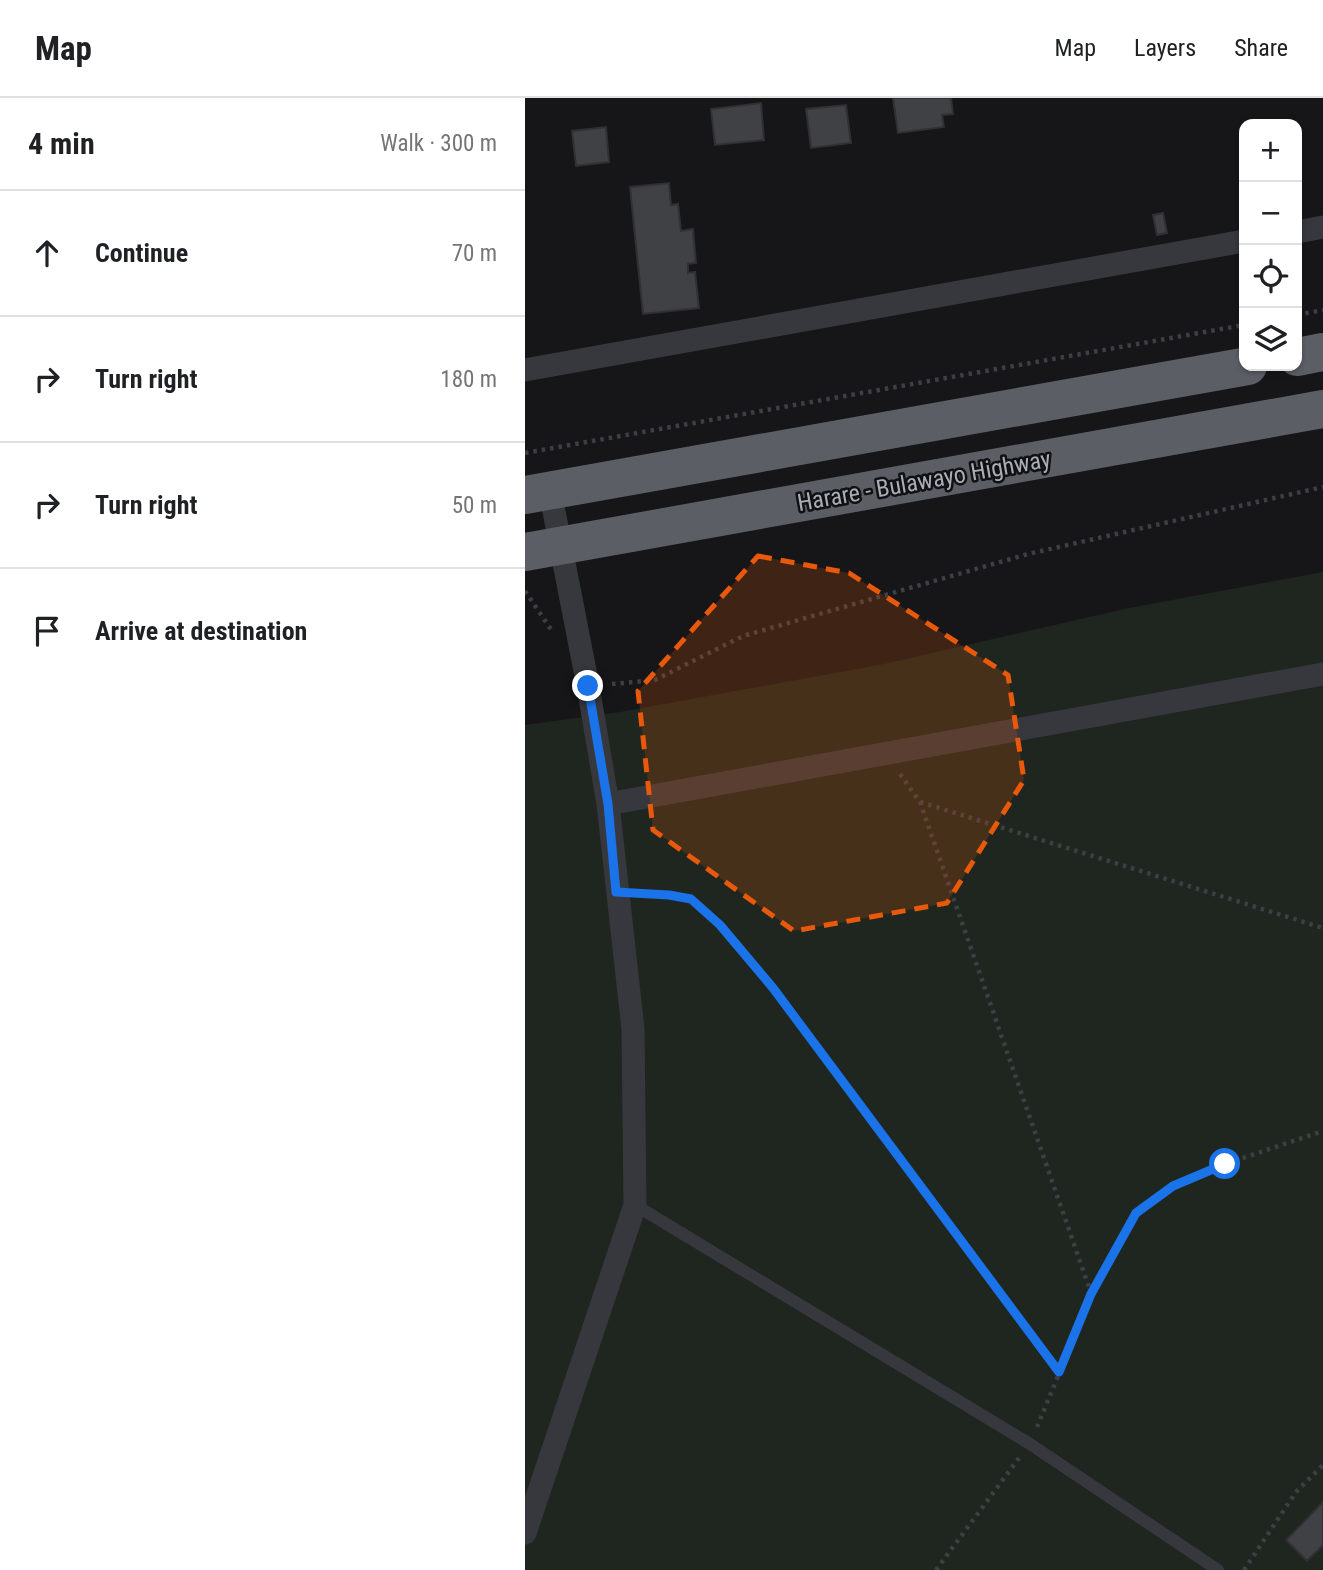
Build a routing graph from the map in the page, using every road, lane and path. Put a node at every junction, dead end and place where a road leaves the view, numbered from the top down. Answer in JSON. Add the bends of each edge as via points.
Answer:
{"nodes":[{"id":1,"x":1323,"y":227,"type":"edge"},
{"id":2,"x":1302,"y":231,"type":"edge"},
{"id":3,"x":1239,"y":242,"type":"edge"},
{"id":4,"x":1323,"y":310,"type":"edge"},
{"id":5,"x":1302,"y":314,"type":"edge"},
{"id":6,"x":1239,"y":325,"type":"edge"},
{"id":7,"x":1323,"y":352,"type":"edge"},
{"id":8,"x":1302,"y":356,"type":"edge"},
{"id":9,"x":1239,"y":368,"type":"edge"},
{"id":10,"x":525,"y":370,"type":"edge"},
{"id":11,"x":1323,"y":409,"type":"edge"},
{"id":12,"x":525,"y":453,"type":"edge"},
{"id":13,"x":1323,"y":488,"type":"edge"},
{"id":14,"x":538,"y":493,"type":"edge"},
{"id":15,"x":562,"y":546,"type":"junction"},
{"id":16,"x":525,"y":552,"type":"edge"},
{"id":17,"x":1323,"y":674,"type":"edge"},
{"id":18,"x":588,"y":686,"type":"junction"},
{"id":19,"x":885,"y":754,"type":"junction"},
{"id":20,"x":920,"y":802,"type":"junction"},
{"id":21,"x":608,"y":804,"type":"junction"},
{"id":22,"x":616,"y":892,"type":"junction"},
{"id":23,"x":1323,"y":928,"type":"edge"},
{"id":24,"x":1323,"y":1131,"type":"edge"},
{"id":25,"x":635,"y":1205,"type":"junction"},
{"id":26,"x":1091,"y":1294,"type":"junction"},
{"id":27,"x":1059,"y":1372,"type":"junction"},
{"id":28,"x":1030,"y":1444,"type":"junction"},
{"id":29,"x":1323,"y":1465,"type":"edge"},
{"id":30,"x":525,"y":1533,"type":"edge"},
{"id":31,"x":936,"y":1570,"type":"edge"},
{"id":32,"x":1218,"y":1570,"type":"edge"},
{"id":33,"x":1244,"y":1570,"type":"edge"}],
"edges":[{"from":1,"to":2,"type":"street"},
{"from":3,"to":10,"type":"street"},
{"from":4,"to":5,"type":"path"},
{"from":6,"to":12,"type":"path"},
{"from":7,"to":8,"type":"highway"},
{"from":9,"to":14,"type":"highway"},
{"from":11,"to":15,"type":"highway","name":"Harare - Bulawayo Highway"},
{"from":13,"to":18,"type":"path","via":[[1028,554],[743,636],[655,680]]},
{"from":14,"to":15,"type":"street"},
{"from":15,"to":16,"type":"highway","name":"Harare - Bulawayo Highway"},
{"from":15,"to":18,"type":"street"},
{"from":17,"to":19,"type":"street"},
{"from":18,"to":21,"type":"street"},
{"from":19,"to":20,"type":"path"},
{"from":19,"to":21,"type":"street"},
{"from":20,"to":23,"type":"path"},
{"from":20,"to":26,"type":"path"},
{"from":21,"to":22,"type":"street"},
{"from":22,"to":25,"type":"street","via":[[633,1029]]},
{"from":22,"to":27,"type":"path","via":[[691,899],[720,925],[773,988]]},
{"from":24,"to":26,"type":"path","via":[[1173,1186],[1136,1213]]},
{"from":25,"to":28,"type":"lane"},
{"from":25,"to":30,"type":"street"},
{"from":26,"to":27,"type":"path"},
{"from":27,"to":28,"type":"path"},
{"from":28,"to":31,"type":"path"},
{"from":28,"to":32,"type":"lane"},
{"from":29,"to":33,"type":"path","via":[[1296,1492]]}]}
